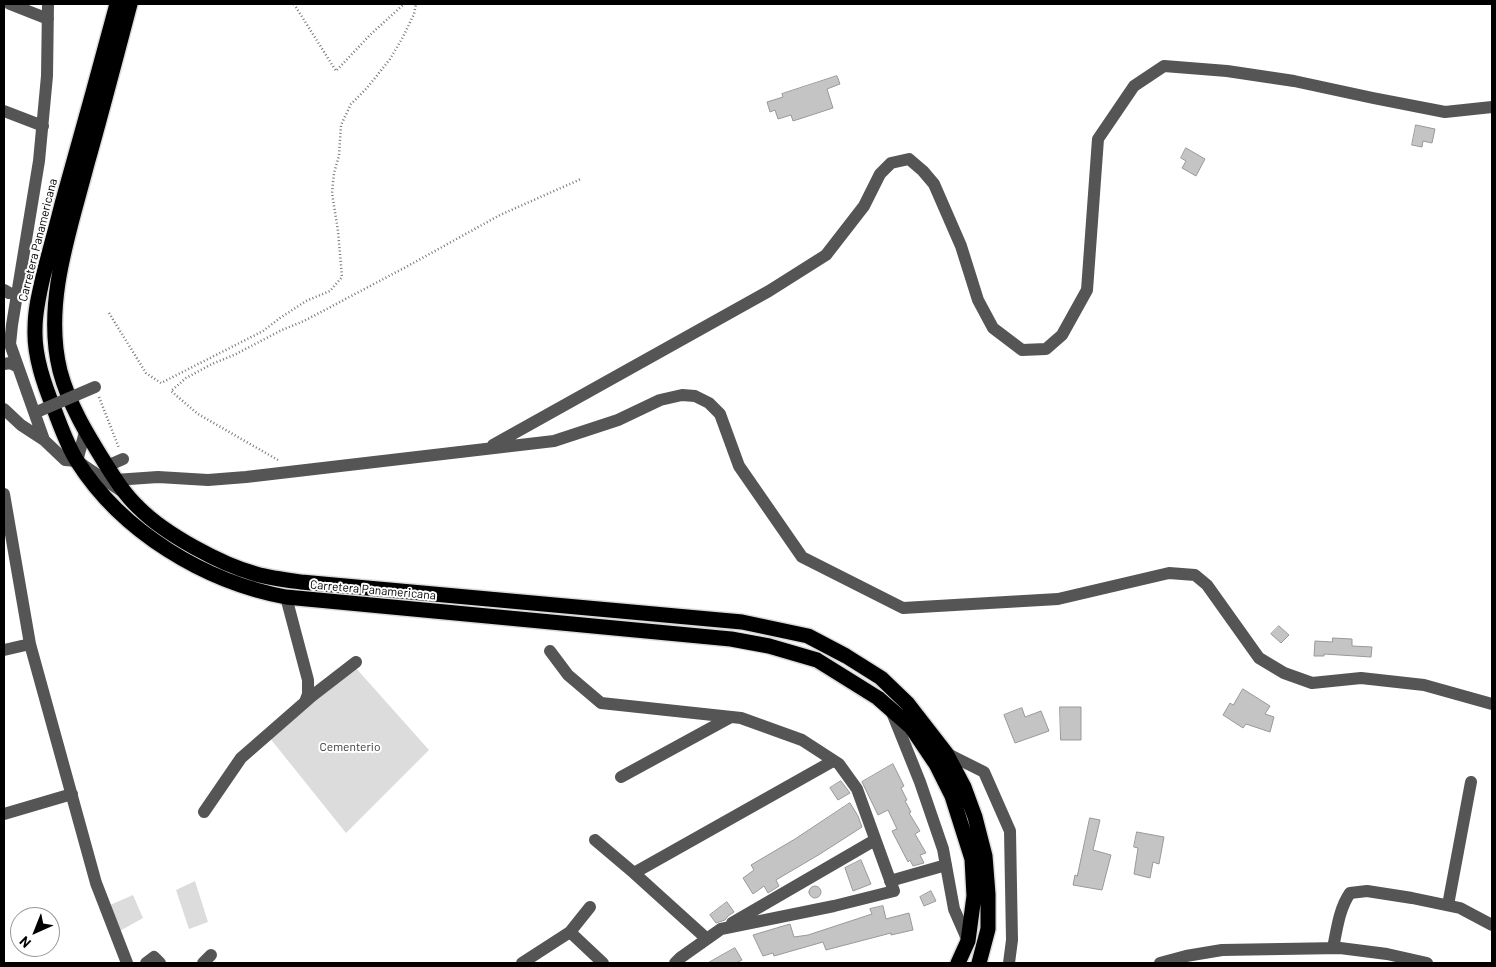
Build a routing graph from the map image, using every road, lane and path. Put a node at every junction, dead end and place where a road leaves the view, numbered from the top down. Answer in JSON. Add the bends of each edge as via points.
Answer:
{"nodes":[{"id":1,"x":10,"y":4,"type":"edge"},
{"id":2,"x":48,"y":4,"type":"edge"},
{"id":3,"x":117,"y":4,"type":"edge"},
{"id":4,"x":130,"y":4,"type":"edge"},
{"id":5,"x":294,"y":4,"type":"edge"},
{"id":6,"x":404,"y":4,"type":"edge"},
{"id":7,"x":416,"y":4,"type":"edge"},
{"id":8,"x":48,"y":19,"type":"junction"},
{"id":9,"x":1492,"y":107,"type":"edge"},
{"id":10,"x":4,"y":111,"type":"edge"},
{"id":11,"x":39,"y":125,"type":"junction"},
{"id":12,"x":581,"y":179,"type":"dead end"},
{"id":13,"x":6,"y":291,"type":"edge"},
{"id":14,"x":109,"y":313,"type":"dead end"},
{"id":15,"x":4,"y":324,"type":"edge"},
{"id":16,"x":11,"y":344,"type":"edge"},
{"id":17,"x":4,"y":364,"type":"edge"},
{"id":18,"x":18,"y":366,"type":"junction"},
{"id":19,"x":95,"y":387,"type":"joint"},
{"id":20,"x":4,"y":409,"type":"edge"},
{"id":21,"x":39,"y":411,"type":"dead end"},
{"id":22,"x":85,"y":432,"type":"junction"},
{"id":23,"x":44,"y":440,"type":"junction"},
{"id":24,"x":487,"y":449,"type":"junction"},
{"id":25,"x":123,"y":459,"type":"joint"},
{"id":26,"x":77,"y":461,"type":"junction"},
{"id":27,"x":106,"y":466,"type":"junction"},
{"id":28,"x":296,"y":472,"type":"junction"},
{"id":29,"x":115,"y":480,"type":"junction"},
{"id":30,"x":4,"y":494,"type":"edge"},
{"id":31,"x":126,"y":495,"type":"junction"},
{"id":32,"x":286,"y":597,"type":"junction"},
{"id":33,"x":30,"y":644,"type":"junction"},
{"id":34,"x":4,"y":650,"type":"edge"},
{"id":35,"x":550,"y":651,"type":"dead end"},
{"id":36,"x":356,"y":662,"type":"dead end"},
{"id":37,"x":305,"y":702,"type":"junction"},
{"id":38,"x":1492,"y":704,"type":"edge"},
{"id":39,"x":891,"y":710,"type":"junction"},
{"id":40,"x":731,"y":717,"type":"junction"},
{"id":41,"x":946,"y":753,"type":"junction"},
{"id":42,"x":833,"y":761,"type":"junction"},
{"id":43,"x":621,"y":777,"type":"dead end"},
{"id":44,"x":1471,"y":782,"type":"dead end"},
{"id":45,"x":72,"y":794,"type":"junction"},
{"id":46,"x":204,"y":812,"type":"dead end"},
{"id":47,"x":4,"y":814,"type":"edge"},
{"id":48,"x":595,"y":840,"type":"dead end"},
{"id":49,"x":875,"y":840,"type":"junction"},
{"id":50,"x":946,"y":865,"type":"junction"},
{"id":51,"x":634,"y":873,"type":"junction"},
{"id":52,"x":890,"y":881,"type":"junction"},
{"id":53,"x":1448,"y":906,"type":"junction"},
{"id":54,"x":590,"y":907,"type":"dead end"},
{"id":55,"x":1492,"y":925,"type":"edge"},
{"id":56,"x":721,"y":929,"type":"junction"},
{"id":57,"x":570,"y":932,"type":"junction"},
{"id":58,"x":707,"y":939,"type":"junction"},
{"id":59,"x":968,"y":941,"type":"junction"},
{"id":60,"x":1333,"y":948,"type":"junction"},
{"id":61,"x":127,"y":963,"type":"edge"},
{"id":62,"x":146,"y":963,"type":"edge"},
{"id":63,"x":160,"y":963,"type":"edge"},
{"id":64,"x":522,"y":963,"type":"edge"},
{"id":65,"x":603,"y":963,"type":"edge"},
{"id":66,"x":675,"y":963,"type":"edge"},
{"id":67,"x":958,"y":963,"type":"edge"},
{"id":68,"x":979,"y":963,"type":"edge"},
{"id":69,"x":1009,"y":963,"type":"edge"},
{"id":70,"x":1160,"y":963,"type":"edge"},
{"id":71,"x":1427,"y":963,"type":"edge"}],
"edges":[{"from":1,"to":8,"type":"street"},
{"from":2,"to":8,"type":"street"},
{"from":3,"to":26,"type":"highway","name":"Carretera Panamericana","via":[[48,255],[34,331],[46,388]]},
{"from":4,"to":22,"type":"highway","name":"Carretera Panamericana","via":[[62,258],[56,304],[60,372]]},
{"from":5,"to":6,"type":"path","via":[[336,71]]},
{"from":7,"to":14,"type":"path","via":[[390,59],[351,104],[341,125],[332,193],[342,277],[330,291],[306,301],[263,331],[161,383],[146,373]]},
{"from":8,"to":11,"type":"street","via":[[40,75]]},
{"from":8,"to":11,"type":"street","via":[[47,76]]},
{"from":9,"to":24,"type":"street","via":[[1445,112],[1227,70],[1164,66],[1134,86],[1098,139],[1087,290],[1062,336],[1046,349],[1022,350],[993,328],[978,300],[961,246],[934,184],[909,159],[891,163],[880,174],[864,206],[826,255],[769,291]]},
{"from":10,"to":11,"type":"street"},
{"from":11,"to":13,"type":"street"},
{"from":11,"to":16,"type":"street","via":[[39,161]]},
{"from":12,"to":28,"type":"path","via":[[500,216],[304,321],[212,364],[186,378],[171,391],[198,414]]},
{"from":13,"to":15,"type":"street"},
{"from":16,"to":18,"type":"street"},
{"from":17,"to":18,"type":"street"},
{"from":18,"to":23,"type":"street"},
{"from":19,"to":21,"type":"street","bridge":true},
{"from":19,"to":25,"type":"path"},
{"from":20,"to":23,"type":"street"},
{"from":22,"to":26,"type":"street"},
{"from":22,"to":27,"type":"highway","name":"Carretera Panamericana"},
{"from":23,"to":26,"type":"street","via":[[65,460]]},
{"from":24,"to":28,"type":"street"},
{"from":24,"to":38,"type":"street","via":[[554,441],[618,420],[660,400],[695,396],[720,414],[739,466],[802,557],[903,608],[1058,599],[1168,574],[1195,575],[1206,585],[1259,658],[1284,673],[1312,683],[1361,678],[1424,685]]},
{"from":25,"to":27,"type":"street"},
{"from":26,"to":31,"type":"street"},
{"from":26,"to":32,"type":"highway","name":"Carretera Panamericana","via":[[123,516],[156,542],[233,583]]},
{"from":27,"to":29,"type":"highway","name":"Carretera Panamericana"},
{"from":28,"to":29,"type":"street","via":[[208,480],[158,477]]},
{"from":29,"to":31,"type":"highway","name":"Carretera Panamericana"},
{"from":30,"to":33,"type":"street"},
{"from":31,"to":41,"type":"highway","name":"Carretera Panamericana","via":[[152,519],[195,547],[258,575],[300,582],[742,622],[808,636],[880,678],[908,704]]},
{"from":32,"to":37,"type":"street","via":[[308,680]]},
{"from":32,"to":39,"type":"highway","name":"Carretera Panamericana","via":[[731,639],[769,646],[817,660],[878,698]]},
{"from":33,"to":34,"type":"street"},
{"from":33,"to":45,"type":"street"},
{"from":35,"to":40,"type":"street","via":[[568,675],[601,703]]},
{"from":36,"to":37,"type":"street"},
{"from":37,"to":46,"type":"street","via":[[241,758]]},
{"from":39,"to":50,"type":"street","via":[[938,832]]},
{"from":39,"to":59,"type":"highway","name":"Carretera Panamericana","via":[[910,727],[936,764],[952,796],[972,859],[974,896]]},
{"from":40,"to":42,"type":"street","via":[[802,740]]},
{"from":40,"to":43,"type":"street"},
{"from":41,"to":68,"type":"highway","name":"Carretera Panamericana","via":[[976,818],[985,856],[988,929]]},
{"from":41,"to":69,"type":"street","via":[[984,772],[1010,831],[1012,940]]},
{"from":42,"to":49,"type":"street","via":[[839,764],[857,789]]},
{"from":42,"to":51,"type":"street"},
{"from":44,"to":53,"type":"street"},
{"from":45,"to":47,"type":"street"},
{"from":45,"to":61,"type":"street","via":[[96,882]]},
{"from":48,"to":51,"type":"street"},
{"from":49,"to":52,"type":"street"},
{"from":49,"to":56,"type":"street"},
{"from":50,"to":52,"type":"street"},
{"from":50,"to":59,"type":"street","via":[[954,909]]},
{"from":51,"to":58,"type":"street"},
{"from":52,"to":56,"type":"street","via":[[894,891]]},
{"from":53,"to":55,"type":"street","via":[[1460,908]]},
{"from":53,"to":60,"type":"street","via":[[1368,891],[1350,893],[1344,902]]},
{"from":54,"to":57,"type":"street"},
{"from":56,"to":58,"type":"street"},
{"from":57,"to":64,"type":"street"},
{"from":57,"to":65,"type":"street"},
{"from":58,"to":66,"type":"street"},
{"from":59,"to":67,"type":"highway","name":"Carretera Panamericana"},
{"from":60,"to":70,"type":"street","via":[[1222,950]]},
{"from":60,"to":71,"type":"street"},
{"from":62,"to":63,"type":"street","via":[[154,957]]}]}
